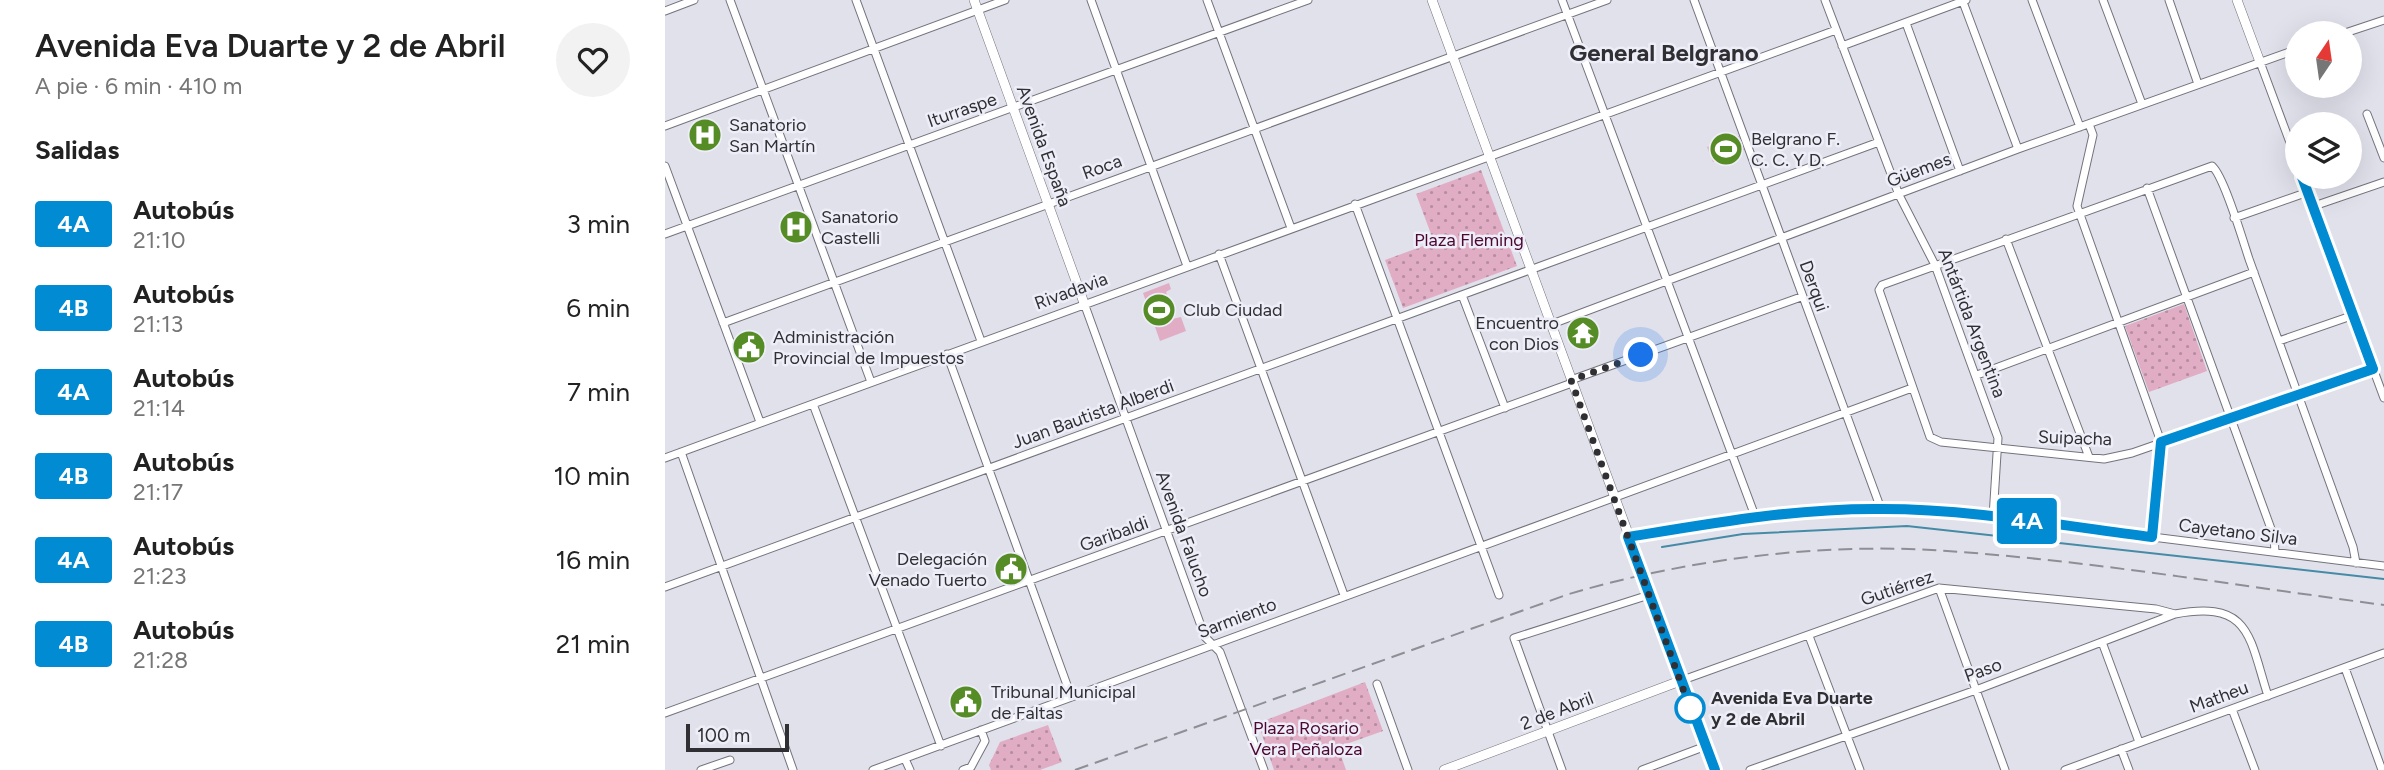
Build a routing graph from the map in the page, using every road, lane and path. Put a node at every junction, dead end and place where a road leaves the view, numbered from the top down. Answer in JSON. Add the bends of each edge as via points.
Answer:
{"nodes":[{"id":1,"x":694,"y":0,"type":"edge"},
{"id":2,"x":730,"y":0,"type":"edge"},
{"id":3,"x":856,"y":0,"type":"edge"},
{"id":4,"x":974,"y":0,"type":"edge"},
{"id":5,"x":1005,"y":0,"type":"edge"},
{"id":6,"x":1091,"y":0,"type":"edge"},
{"id":7,"x":1207,"y":0,"type":"edge"},
{"id":8,"x":1308,"y":0,"type":"edge"},
{"id":9,"x":1432,"y":0,"type":"edge"},
{"id":10,"x":1562,"y":0,"type":"edge"},
{"id":11,"x":1607,"y":0,"type":"edge"},
{"id":12,"x":1694,"y":0,"type":"edge"},
{"id":13,"x":1825,"y":0,"type":"edge"},
{"id":14,"x":2032,"y":0,"type":"edge"},
{"id":15,"x":2103,"y":0,"type":"edge"},
{"id":16,"x":2169,"y":0,"type":"edge"},
{"id":17,"x":2237,"y":0,"type":"edge"},
{"id":18,"x":1965,"y":1,"type":"edge"},
{"id":19,"x":978,"y":10,"type":"junction"},
{"id":20,"x":665,"y":11,"type":"edge"},
{"id":21,"x":1568,"y":15,"type":"junction"},
{"id":22,"x":2384,"y":20,"type":"edge"},
{"id":23,"x":1906,"y":23,"type":"junction"},
{"id":24,"x":2363,"y":27,"type":"edge"},
{"id":25,"x":1836,"y":30,"type":"junction"},
{"id":26,"x":1219,"y":32,"type":"junction"},
{"id":27,"x":1842,"y":46,"type":"junction"},
{"id":28,"x":874,"y":49,"type":"junction"},
{"id":29,"x":2285,"y":53,"type":"edge"},
{"id":30,"x":1453,"y":57,"type":"junction"},
{"id":31,"x":2260,"y":62,"type":"junction"},
{"id":32,"x":1115,"y":70,"type":"junction"},
{"id":33,"x":1720,"y":73,"type":"junction"},
{"id":34,"x":2198,"y":84,"type":"junction"},
{"id":35,"x":763,"y":89,"type":"junction"},
{"id":36,"x":2142,"y":104,"type":"junction"},
{"id":37,"x":1013,"y":108,"type":"junction"},
{"id":38,"x":2367,"y":114,"type":"dead end"},
{"id":39,"x":1604,"y":115,"type":"junction"},
{"id":40,"x":2089,"y":124,"type":"junction"},
{"id":41,"x":665,"y":126,"type":"edge"},
{"id":42,"x":2080,"y":127,"type":"junction"},
{"id":43,"x":1255,"y":129,"type":"junction"},
{"id":44,"x":2285,"y":129,"type":"edge"},
{"id":45,"x":1879,"y":142,"type":"junction"},
{"id":46,"x":910,"y":145,"type":"junction"},
{"id":47,"x":2018,"y":149,"type":"junction"},
{"id":48,"x":1489,"y":155,"type":"junction"},
{"id":49,"x":2384,"y":158,"type":"edge"},
{"id":50,"x":665,"y":166,"type":"edge"},
{"id":51,"x":1151,"y":166,"type":"junction"},
{"id":52,"x":1960,"y":171,"type":"junction"},
{"id":53,"x":2384,"y":182,"type":"edge"},
{"id":54,"x":798,"y":186,"type":"junction"},
{"id":55,"x":1761,"y":187,"type":"junction"},
{"id":56,"x":2147,"y":188,"type":"junction"},
{"id":57,"x":2307,"y":189,"type":"edge"},
{"id":58,"x":2308,"y":192,"type":"junction"},
{"id":59,"x":1899,"y":195,"type":"junction"},
{"id":60,"x":1049,"y":204,"type":"junction"},
{"id":61,"x":1355,"y":204,"type":"junction"},
{"id":62,"x":2314,"y":206,"type":"junction"},
{"id":63,"x":2078,"y":213,"type":"junction"},
{"id":64,"x":2234,"y":218,"type":"junction"},
{"id":65,"x":687,"y":226,"type":"junction"},
{"id":66,"x":1291,"y":228,"type":"junction"},
{"id":67,"x":1647,"y":228,"type":"junction"},
{"id":68,"x":665,"y":234,"type":"edge"},
{"id":69,"x":1780,"y":239,"type":"junction"},
{"id":70,"x":2007,"y":239,"type":"junction"},
{"id":71,"x":946,"y":241,"type":"junction"},
{"id":72,"x":1219,"y":254,"type":"junction"},
{"id":73,"x":1935,"y":265,"type":"junction"},
{"id":74,"x":1187,"y":266,"type":"junction"},
{"id":75,"x":1532,"y":270,"type":"junction"},
{"id":76,"x":2253,"y":272,"type":"junction"},
{"id":77,"x":1667,"y":281,"type":"junction"},
{"id":78,"x":834,"y":283,"type":"junction"},
{"id":79,"x":1462,"y":295,"type":"junction"},
{"id":80,"x":1801,"y":297,"type":"junction"},
{"id":81,"x":2188,"y":297,"type":"junction"},
{"id":82,"x":1084,"y":303,"type":"junction"},
{"id":83,"x":2354,"y":316,"type":"junction"},
{"id":84,"x":1395,"y":319,"type":"junction"},
{"id":85,"x":723,"y":323,"type":"junction"},
{"id":86,"x":2117,"y":323,"type":"junction"},
{"id":87,"x":1552,"y":324,"type":"junction"},
{"id":88,"x":1688,"y":338,"type":"junction"},
{"id":89,"x":981,"y":341,"type":"junction"},
{"id":90,"x":2279,"y":341,"type":"junction"},
{"id":91,"x":2048,"y":349,"type":"junction"},
{"id":92,"x":947,"y":354,"type":"junction"},
{"id":93,"x":1260,"y":369,"type":"junction"},
{"id":94,"x":2373,"y":369,"type":"junction"},
{"id":95,"x":1977,"y":375,"type":"junction"},
{"id":96,"x":871,"y":382,"type":"junction"},
{"id":97,"x":1572,"y":382,"type":"junction"},
{"id":98,"x":1912,"y":388,"type":"junction"},
{"id":99,"x":2298,"y":394,"type":"junction"},
{"id":100,"x":2384,"y":398,"type":"edge"},
{"id":101,"x":813,"y":404,"type":"junction"},
{"id":102,"x":1505,"y":408,"type":"junction"},
{"id":103,"x":1844,"y":412,"type":"junction"},
{"id":104,"x":1126,"y":419,"type":"junction"},
{"id":105,"x":2231,"y":419,"type":"junction"},
{"id":106,"x":760,"y":422,"type":"junction"},
{"id":107,"x":1437,"y":433,"type":"junction"},
{"id":108,"x":2161,"y":442,"type":"junction"},
{"id":109,"x":1998,"y":449,"type":"junction"},
{"id":110,"x":681,"y":452,"type":"junction"},
{"id":111,"x":1731,"y":455,"type":"junction"},
{"id":112,"x":2089,"y":457,"type":"junction"},
{"id":113,"x":665,"y":458,"type":"edge"},
{"id":114,"x":989,"y":469,"type":"junction"},
{"id":115,"x":1302,"y":481,"type":"junction"},
{"id":116,"x":1613,"y":498,"type":"junction"},
{"id":117,"x":1881,"y":509,"type":"junction"},
{"id":118,"x":1755,"y":516,"type":"junction"},
{"id":119,"x":1993,"y":517,"type":"junction"},
{"id":120,"x":855,"y":519,"type":"junction"},
{"id":121,"x":1166,"y":532,"type":"junction"},
{"id":122,"x":1628,"y":537,"type":"junction"},
{"id":123,"x":2152,"y":537,"type":"junction"},
{"id":124,"x":1479,"y":547,"type":"junction"},
{"id":125,"x":2275,"y":552,"type":"junction"},
{"id":126,"x":2356,"y":563,"type":"junction"},
{"id":127,"x":2384,"y":566,"type":"edge"},
{"id":128,"x":720,"y":567,"type":"junction"},
{"id":129,"x":1031,"y":582,"type":"junction"},
{"id":130,"x":665,"y":587,"type":"edge"},
{"id":131,"x":1939,"y":588,"type":"junction"},
{"id":132,"x":1344,"y":595,"type":"junction"},
{"id":133,"x":1499,"y":595,"type":"dead end"},
{"id":134,"x":1649,"y":595,"type":"junction"},
{"id":135,"x":2175,"y":614,"type":"junction"},
{"id":136,"x":897,"y":631,"type":"junction"},
{"id":137,"x":1809,"y":636,"type":"junction"},
{"id":138,"x":2102,"y":642,"type":"junction"},
{"id":139,"x":1212,"y":645,"type":"junction"},
{"id":140,"x":2384,"y":653,"type":"edge"},
{"id":141,"x":2345,"y":668,"type":"junction"},
{"id":142,"x":761,"y":679,"type":"junction"},
{"id":143,"x":1680,"y":681,"type":"junction"},
{"id":144,"x":1377,"y":684,"type":"dead end"},
{"id":145,"x":1976,"y":690,"type":"junction"},
{"id":146,"x":1071,"y":696,"type":"junction"},
{"id":147,"x":2269,"y":696,"type":"junction"},
{"id":148,"x":2232,"y":709,"type":"junction"},
{"id":149,"x":665,"y":713,"type":"edge"},
{"id":150,"x":981,"y":730,"type":"junction"},
{"id":151,"x":1547,"y":732,"type":"junction"},
{"id":152,"x":1847,"y":735,"type":"junction"},
{"id":153,"x":2139,"y":742,"type":"junction"},
{"id":154,"x":941,"y":746,"type":"junction"},
{"id":155,"x":1706,"y":746,"type":"junction"},
{"id":156,"x":2121,"y":749,"type":"junction"},
{"id":157,"x":905,"y":758,"type":"junction"},
{"id":158,"x":730,"y":760,"type":"dead end"},
{"id":159,"x":701,"y":770,"type":"edge"},
{"id":160,"x":793,"y":770,"type":"edge"},
{"id":161,"x":873,"y":770,"type":"edge"},
{"id":162,"x":910,"y":770,"type":"edge"},
{"id":163,"x":963,"y":770,"type":"edge"},
{"id":164,"x":1264,"y":770,"type":"edge"},
{"id":165,"x":1408,"y":770,"type":"edge"},
{"id":166,"x":1444,"y":770,"type":"edge"},
{"id":167,"x":1562,"y":770,"type":"edge"},
{"id":168,"x":1642,"y":770,"type":"edge"},
{"id":169,"x":1715,"y":770,"type":"edge"},
{"id":170,"x":1750,"y":770,"type":"edge"},
{"id":171,"x":1860,"y":770,"type":"edge"},
{"id":172,"x":2005,"y":770,"type":"edge"},
{"id":173,"x":2066,"y":770,"type":"edge"},
{"id":174,"x":2129,"y":770,"type":"edge"},
{"id":175,"x":2255,"y":770,"type":"edge"},
{"id":176,"x":2382,"y":770,"type":"edge"}],
"edges":[{"from":1,"to":20,"type":"street"},
{"from":2,"to":35,"type":"street"},
{"from":3,"to":28,"type":"street"},
{"from":4,"to":19,"type":"main road","name":"Avenida España"},
{"from":5,"to":19,"type":"street"},
{"from":6,"to":32,"type":"street"},
{"from":7,"to":26,"type":"street"},
{"from":8,"to":26,"type":"street","name":"Iturraspe"},
{"from":9,"to":30,"type":"main road"},
{"from":10,"to":21,"type":"street"},
{"from":11,"to":21,"type":"street","name":"Roca"},
{"from":12,"to":33,"type":"street","name":"Derqui"},
{"from":13,"to":25,"type":"street","name":"Antártida Argentina"},
{"from":14,"to":42,"type":"street"},
{"from":15,"to":36,"type":"street"},
{"from":16,"to":34,"type":"street"},
{"from":17,"to":31,"type":"main road"},
{"from":18,"to":23,"type":"street"},
{"from":18,"to":47,"type":"street"},
{"from":19,"to":28,"type":"street"},
{"from":19,"to":37,"type":"main road","name":"Avenida España"},
{"from":21,"to":30,"type":"street","name":"Roca"},
{"from":21,"to":39,"type":"street"},
{"from":22,"to":24,"type":"street"},
{"from":23,"to":27,"type":"street"},
{"from":23,"to":52,"type":"street"},
{"from":25,"to":27,"type":"street","name":"Antártida Argentina"},
{"from":25,"to":33,"type":"street","name":"Rivadavia"},
{"from":26,"to":32,"type":"street","name":"Iturraspe"},
{"from":26,"to":43,"type":"street"},
{"from":27,"to":45,"type":"street","name":"Antártida Argentina"},
{"from":28,"to":35,"type":"street"},
{"from":28,"to":46,"type":"street"},
{"from":29,"to":31,"type":"street","name":"Güemes"},
{"from":30,"to":43,"type":"street","name":"Roca"},
{"from":30,"to":48,"type":"main road"},
{"from":31,"to":34,"type":"street","name":"Güemes"},
{"from":31,"to":44,"type":"street"},
{"from":32,"to":37,"type":"street","name":"Iturraspe"},
{"from":32,"to":51,"type":"street"},
{"from":33,"to":39,"type":"street","name":"Rivadavia"},
{"from":33,"to":55,"type":"street","name":"Derqui"},
{"from":34,"to":36,"type":"street","name":"Güemes"},
{"from":35,"to":41,"type":"street"},
{"from":35,"to":54,"type":"street"},
{"from":36,"to":40,"type":"street","name":"Güemes"},
{"from":37,"to":46,"type":"street","name":"Iturraspe"},
{"from":37,"to":60,"type":"main road","name":"Avenida España"},
{"from":38,"to":49,"type":"street"},
{"from":39,"to":48,"type":"street","name":"Rivadavia"},
{"from":39,"to":67,"type":"street"},
{"from":40,"to":42,"type":"street","name":"Güemes"},
{"from":40,"to":63,"type":"street","via":[[2093,135]]},
{"from":42,"to":47,"type":"street","name":"Güemes"},
{"from":43,"to":51,"type":"street","name":"Roca"},
{"from":43,"to":66,"type":"street"},
{"from":45,"to":55,"type":"street","name":"Juan Bautista Alberdi"},
{"from":45,"to":59,"type":"street","name":"Antártida Argentina"},
{"from":46,"to":54,"type":"street","name":"Iturraspe"},
{"from":46,"to":71,"type":"street"},
{"from":47,"to":52,"type":"street","name":"Güemes"},
{"from":48,"to":61,"type":"street","name":"Rivadavia"},
{"from":48,"to":75,"type":"main road"},
{"from":50,"to":65,"type":"street"},
{"from":51,"to":60,"type":"street","name":"Roca"},
{"from":51,"to":74,"type":"street"},
{"from":52,"to":59,"type":"street","name":"Güemes"},
{"from":53,"to":62,"type":"street"},
{"from":54,"to":65,"type":"street","name":"Iturraspe"},
{"from":54,"to":78,"type":"street"},
{"from":55,"to":67,"type":"street","name":"Juan Bautista Alberdi"},
{"from":55,"to":69,"type":"street","name":"Derqui"},
{"from":56,"to":63,"type":"street"},
{"from":56,"to":64,"type":"street","via":[[2207,165],[2215,167]]},
{"from":56,"to":81,"type":"street"},
{"from":57,"to":58,"type":"street"},
{"from":58,"to":62,"type":"street"},
{"from":58,"to":64,"type":"street"},
{"from":59,"to":69,"type":"street","name":"Güemes"},
{"from":59,"to":73,"type":"street","name":"Antártida Argentina"},
{"from":60,"to":71,"type":"street","name":"Roca"},
{"from":60,"to":82,"type":"main road","name":"Avenida España"},
{"from":61,"to":66,"type":"street","name":"Rivadavia"},
{"from":61,"to":84,"type":"street"},
{"from":62,"to":83,"type":"street"},
{"from":63,"to":70,"type":"street"},
{"from":63,"to":86,"type":"street"},
{"from":64,"to":76,"type":"street"},
{"from":65,"to":68,"type":"street","name":"Iturraspe"},
{"from":65,"to":85,"type":"street"},
{"from":66,"to":72,"type":"street","name":"Rivadavia"},
{"from":67,"to":75,"type":"street","name":"Juan Bautista Alberdi"},
{"from":67,"to":77,"type":"street"},
{"from":69,"to":77,"type":"street","name":"Güemes"},
{"from":69,"to":80,"type":"street","name":"Derqui"},
{"from":70,"to":73,"type":"street"},
{"from":70,"to":91,"type":"street"},
{"from":71,"to":78,"type":"street","name":"Roca"},
{"from":71,"to":89,"type":"street"},
{"from":72,"to":74,"type":"street","name":"Rivadavia"},
{"from":72,"to":93,"type":"street"},
{"from":73,"to":95,"type":"street","name":"Antártida Argentina"},
{"from":73,"to":98,"type":"street","via":[[1882,285],[1879,295]]},
{"from":74,"to":82,"type":"street","name":"Rivadavia"},
{"from":75,"to":79,"type":"street","name":"Juan Bautista Alberdi"},
{"from":75,"to":87,"type":"main road"},
{"from":76,"to":81,"type":"street"},
{"from":76,"to":90,"type":"street"},
{"from":77,"to":87,"type":"street","name":"Güemes"},
{"from":77,"to":88,"type":"street"},
{"from":78,"to":85,"type":"street","name":"Roca"},
{"from":78,"to":96,"type":"street"},
{"from":79,"to":84,"type":"street","name":"Juan Bautista Alberdi"},
{"from":79,"to":102,"type":"street"},
{"from":80,"to":88,"type":"street","name":"Garibaldi"},
{"from":80,"to":103,"type":"street","name":"Derqui"},
{"from":81,"to":86,"type":"street"},
{"from":81,"to":105,"type":"street"},
{"from":82,"to":89,"type":"street","name":"Rivadavia"},
{"from":82,"to":104,"type":"street","name":"Avenida Falucho"},
{"from":83,"to":90,"type":"street"},
{"from":83,"to":94,"type":"street"},
{"from":84,"to":93,"type":"street","name":"Juan Bautista Alberdi"},
{"from":84,"to":107,"type":"street"},
{"from":85,"to":106,"type":"street"},
{"from":86,"to":91,"type":"street"},
{"from":86,"to":108,"type":"street"},
{"from":87,"to":97,"type":"main road"},
{"from":88,"to":97,"type":"street","name":"Garibaldi"},
{"from":88,"to":111,"type":"street"},
{"from":89,"to":92,"type":"street","name":"Rivadavia"},
{"from":90,"to":99,"type":"street"},
{"from":91,"to":95,"type":"street"},
{"from":91,"to":112,"type":"street"},
{"from":92,"to":96,"type":"street","name":"Rivadavia"},
{"from":92,"to":114,"type":"street"},
{"from":93,"to":104,"type":"street","name":"Juan Bautista Alberdi"},
{"from":93,"to":115,"type":"street"},
{"from":94,"to":99,"type":"street","name":"Suipacha"},
{"from":94,"to":100,"type":"street"},
{"from":95,"to":109,"type":"street","name":"Antártida Argentina"},
{"from":96,"to":101,"type":"street","name":"Rivadavia"},
{"from":97,"to":102,"type":"street","name":"Garibaldi"},
{"from":97,"to":116,"type":"main road"},
{"from":98,"to":103,"type":"street"},
{"from":98,"to":109,"type":"street","name":"Suipacha","via":[[1930,437]]},
{"from":99,"to":105,"type":"street","name":"Suipacha"},
{"from":99,"to":126,"type":"street"},
{"from":101,"to":106,"type":"street","name":"Rivadavia"},
{"from":101,"to":120,"type":"street"},
{"from":102,"to":107,"type":"street","name":"Garibaldi"},
{"from":103,"to":111,"type":"street"},
{"from":103,"to":117,"type":"street","name":"Derqui"},
{"from":104,"to":114,"type":"street","name":"Juan Bautista Alberdi"},
{"from":104,"to":121,"type":"street","name":"Avenida Falucho"},
{"from":105,"to":108,"type":"street","name":"Suipacha"},
{"from":105,"to":125,"type":"street","via":[[2274,537]]},
{"from":106,"to":110,"type":"street","name":"Rivadavia"},
{"from":107,"to":115,"type":"street","name":"Garibaldi"},
{"from":107,"to":124,"type":"street"},
{"from":108,"to":112,"type":"street","name":"Suipacha","via":[[2119,456]]},
{"from":108,"to":123,"type":"street"},
{"from":109,"to":112,"type":"street","name":"Suipacha"},
{"from":109,"to":119,"type":"street","name":"Antártida Argentina"},
{"from":110,"to":113,"type":"street","name":"Rivadavia"},
{"from":110,"to":128,"type":"street"},
{"from":111,"to":116,"type":"street"},
{"from":111,"to":118,"type":"street"},
{"from":114,"to":120,"type":"street","name":"Juan Bautista Alberdi"},
{"from":114,"to":129,"type":"street"},
{"from":115,"to":121,"type":"street","name":"Garibaldi"},
{"from":115,"to":132,"type":"street"},
{"from":116,"to":122,"type":"main road"},
{"from":116,"to":124,"type":"street","name":"Sarmiento"},
{"from":117,"to":118,"type":"street","name":"Cayetano Silva"},
{"from":117,"to":119,"type":"street","name":"Cayetano Silva"},
{"from":118,"to":122,"type":"street","name":"Cayetano Silva"},
{"from":119,"to":123,"type":"street","name":"Cayetano Silva"},
{"from":120,"to":128,"type":"street","name":"Juan Bautista Alberdi"},
{"from":120,"to":136,"type":"street"},
{"from":121,"to":129,"type":"street","name":"Garibaldi"},
{"from":121,"to":139,"type":"street","name":"Avenida Falucho"},
{"from":122,"to":134,"type":"main road"},
{"from":123,"to":125,"type":"street","name":"Cayetano Silva"},
{"from":124,"to":132,"type":"street","name":"Sarmiento"},
{"from":124,"to":133,"type":"street"},
{"from":125,"to":126,"type":"street","name":"Cayetano Silva"},
{"from":126,"to":127,"type":"street","name":"Cayetano Silva"},
{"from":128,"to":130,"type":"street","name":"Juan Bautista Alberdi"},
{"from":128,"to":142,"type":"street"},
{"from":129,"to":136,"type":"street","name":"Garibaldi"},
{"from":129,"to":146,"type":"street"},
{"from":131,"to":135,"type":"street","name":"Gutiérrez"},
{"from":131,"to":137,"type":"street","name":"Gutiérrez"},
{"from":131,"to":145,"type":"street"},
{"from":132,"to":139,"type":"street","name":"Sarmiento"},
{"from":134,"to":143,"type":"main road"},
{"from":134,"to":151,"type":"street","via":[[1514,638]]},
{"from":135,"to":138,"type":"street","name":"Paso"},
{"from":135,"to":147,"type":"street","name":"Paso","via":[[2198,609],[2228,614],[2244,627]]},
{"from":136,"to":142,"type":"street","name":"Garibaldi"},
{"from":136,"to":154,"type":"street"},
{"from":137,"to":143,"type":"street","name":"Gutiérrez"},
{"from":137,"to":152,"type":"street"},
{"from":138,"to":145,"type":"street","name":"Paso"},
{"from":138,"to":153,"type":"street"},
{"from":139,"to":146,"type":"street","name":"Sarmiento"},
{"from":139,"to":164,"type":"street","name":"Avenida Falucho","via":[[1220,652]]},
{"from":140,"to":141,"type":"street","name":"Matheu"},
{"from":141,"to":147,"type":"street","name":"Matheu"},
{"from":141,"to":176,"type":"street"},
{"from":142,"to":149,"type":"street","name":"Garibaldi"},
{"from":142,"to":160,"type":"street"},
{"from":143,"to":151,"type":"main road","name":"2 de Abril"},
{"from":143,"to":155,"type":"main road"},
{"from":144,"to":165,"type":"street"},
{"from":145,"to":152,"type":"street","name":"Paso"},
{"from":145,"to":172,"type":"street"},
{"from":146,"to":150,"type":"street","name":"Sarmiento"},
{"from":147,"to":148,"type":"street","name":"Matheu"},
{"from":148,"to":153,"type":"street","name":"Matheu"},
{"from":148,"to":175,"type":"street"},
{"from":150,"to":154,"type":"street","name":"Sarmiento"},
{"from":150,"to":163,"type":"street","via":[[985,741],[971,767]]},
{"from":151,"to":166,"type":"main road","name":"2 de Abril"},
{"from":151,"to":167,"type":"street"},
{"from":152,"to":170,"type":"street","name":"Paso"},
{"from":152,"to":171,"type":"street"},
{"from":153,"to":156,"type":"street","name":"Matheu"},
{"from":154,"to":157,"type":"street","name":"Sarmiento"},
{"from":155,"to":168,"type":"street"},
{"from":155,"to":169,"type":"main road"},
{"from":156,"to":173,"type":"street","name":"Matheu"},
{"from":156,"to":174,"type":"street"},
{"from":157,"to":161,"type":"street","name":"Sarmiento"},
{"from":157,"to":162,"type":"street"},
{"from":158,"to":159,"type":"street"}]}
